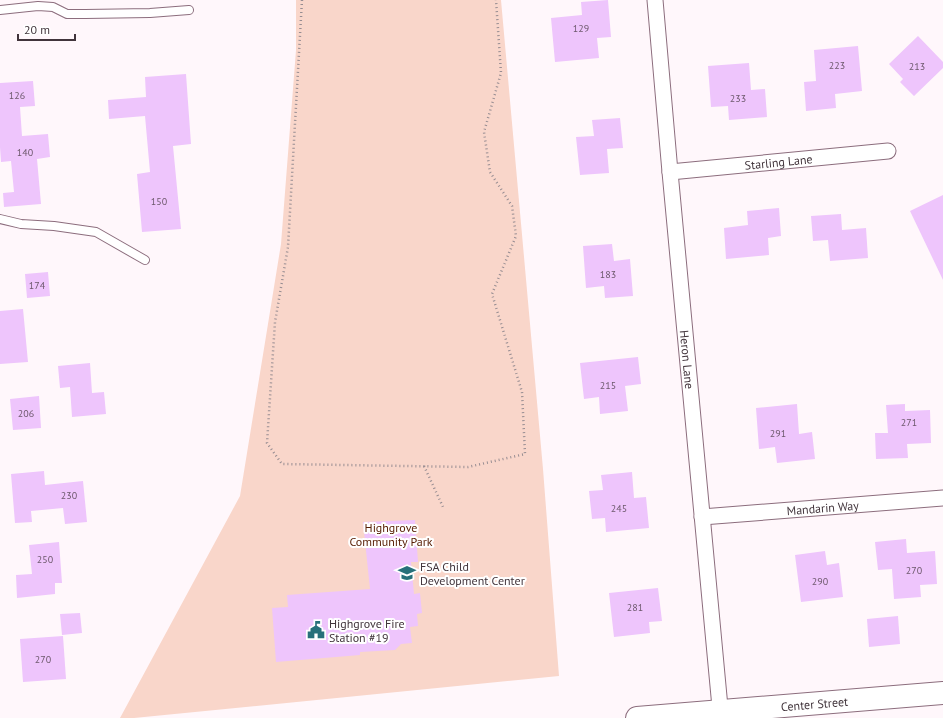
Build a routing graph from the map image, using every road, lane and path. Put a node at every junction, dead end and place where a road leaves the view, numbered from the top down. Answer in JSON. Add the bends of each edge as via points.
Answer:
{"nodes":[{"id":1,"x":302,"y":0,"type":"edge"},
{"id":2,"x":496,"y":0,"type":"edge"},
{"id":3,"x":655,"y":0,"type":"edge"},
{"id":4,"x":0,"y":10,"type":"edge"},
{"id":5,"x":189,"y":10,"type":"dead end"},
{"id":6,"x":888,"y":151,"type":"dead end"},
{"id":7,"x":670,"y":172,"type":"junction"},
{"id":8,"x":0,"y":219,"type":"edge"},
{"id":9,"x":145,"y":260,"type":"dead end"},
{"id":10,"x":424,"y":466,"type":"junction"},
{"id":11,"x":943,"y":498,"type":"edge"},
{"id":12,"x":443,"y":507,"type":"dead end"},
{"id":13,"x":702,"y":517,"type":"junction"},
{"id":14,"x":943,"y":693,"type":"edge"},
{"id":15,"x":721,"y":715,"type":"edge"},
{"id":16,"x":637,"y":718,"type":"edge"}],
"edges":[{"from":1,"to":10,"type":"path","via":[[288,247],[275,322],[267,443],[282,464]]},
{"from":2,"to":10,"type":"path","via":[[501,73],[484,132],[490,172],[512,206],[516,236],[492,294],[522,392],[525,454],[468,467]]},
{"from":3,"to":7,"type":"street","name":"Heron Lane"},
{"from":4,"to":5,"type":"lane","via":[[38,6],[54,8],[67,14]]},
{"from":6,"to":7,"type":"street","name":"Starling Lane"},
{"from":7,"to":13,"type":"street","name":"Heron Lane"},
{"from":8,"to":9,"type":"lane","via":[[21,224],[96,232]]},
{"from":10,"to":12,"type":"path"},
{"from":11,"to":13,"type":"street","name":"Mandarin Way"},
{"from":13,"to":15,"type":"street","name":"Heron Lane"},
{"from":14,"to":15,"type":"main road","name":"Center Street"},
{"from":15,"to":16,"type":"main road","name":"Center Street"}]}
